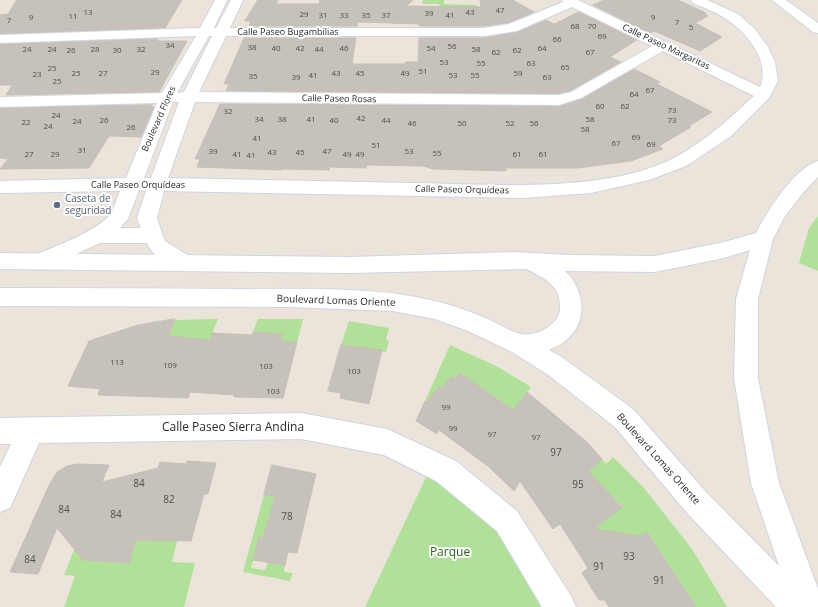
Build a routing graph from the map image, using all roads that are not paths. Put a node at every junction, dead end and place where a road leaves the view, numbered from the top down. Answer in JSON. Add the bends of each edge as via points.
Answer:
{"nodes":[{"id":1,"x":221,"y":0,"type":"edge"},
{"id":2,"x":237,"y":0,"type":"edge"},
{"id":3,"x":697,"y":0,"type":"edge"},
{"id":4,"x":778,"y":0,"type":"edge"},
{"id":5,"x":569,"y":1,"type":"edge"},
{"id":6,"x":818,"y":29,"type":"edge"},
{"id":7,"x":205,"y":32,"type":"junction"},
{"id":8,"x":223,"y":32,"type":"junction"},
{"id":9,"x":0,"y":39,"type":"edge"},
{"id":10,"x":664,"y":45,"type":"junction"},
{"id":11,"x":764,"y":95,"type":"junction"},
{"id":12,"x":167,"y":97,"type":"junction"},
{"id":13,"x":189,"y":97,"type":"junction"},
{"id":14,"x":0,"y":102,"type":"edge"},
{"id":15,"x":818,"y":167,"type":"edge"},
{"id":16,"x":132,"y":184,"type":"junction"},
{"id":17,"x":157,"y":185,"type":"junction"},
{"id":18,"x":0,"y":187,"type":"edge"},
{"id":19,"x":97,"y":235,"type":"junction"},
{"id":20,"x":152,"y":236,"type":"junction"},
{"id":21,"x":763,"y":239,"type":"junction"},
{"id":22,"x":515,"y":260,"type":"junction"},
{"id":23,"x":41,"y":261,"type":"junction"},
{"id":24,"x":5,"y":262,"type":"edge"},
{"id":25,"x":182,"y":262,"type":"junction"},
{"id":26,"x":0,"y":290,"type":"edge"},
{"id":27,"x":56,"y":297,"type":"junction"},
{"id":28,"x":0,"y":298,"type":"edge"},
{"id":29,"x":520,"y":345,"type":"junction"},
{"id":30,"x":0,"y":431,"type":"edge"},
{"id":31,"x":31,"y":431,"type":"junction"},
{"id":32,"x":0,"y":498,"type":"edge"},
{"id":33,"x":560,"y":607,"type":"edge"},
{"id":34,"x":798,"y":607,"type":"edge"},
{"id":35,"x":809,"y":607,"type":"edge"}],
"edges":[{"from":1,"to":7,"type":"street","name":"Boulevard Flores"},
{"from":2,"to":8,"type":"street","name":"Boulevard Flores"},
{"from":3,"to":11,"type":"street","via":[[733,17],[750,32],[761,47],[768,62],[770,81]]},
{"from":4,"to":6,"type":"street"},
{"from":5,"to":8,"type":"street","name":"Calle Paseo Bugambilias","via":[[512,28],[500,31]]},
{"from":5,"to":10,"type":"street","name":"Calle Paseo Margaritas"},
{"from":7,"to":8,"type":"street","name":"Calle Paseo Bugambilias"},
{"from":7,"to":9,"type":"street","name":"Calle Paseo Bugambilias"},
{"from":7,"to":12,"type":"street","name":"Boulevard Flores"},
{"from":8,"to":13,"type":"street","name":"Boulevard Flores"},
{"from":10,"to":11,"type":"street","name":"Calle Paseo Margaritas"},
{"from":10,"to":13,"type":"street","name":"Calle Paseo Rosas","via":[[576,95],[559,100]]},
{"from":11,"to":17,"type":"street","name":"Calle Paseo Orquídeas","via":[[725,132],[680,162],[643,176],[591,187],[522,191]]},
{"from":12,"to":13,"type":"street","name":"Calle Paseo Rosas"},
{"from":12,"to":14,"type":"street","name":"Calle Paseo Rosas"},
{"from":12,"to":16,"type":"street","name":"Boulevard Flores"},
{"from":13,"to":17,"type":"street","name":"Boulevard Flores"},
{"from":15,"to":21,"type":"street","via":[[790,194]]},
{"from":16,"to":17,"type":"street","name":"Calle Paseo Orquídeas"},
{"from":16,"to":18,"type":"street","name":"Calle Paseo Orquídeas"},
{"from":16,"to":19,"type":"street","name":"Boulevard Flores","via":[[118,219]]},
{"from":17,"to":20,"type":"street","name":"Boulevard Flores","via":[[148,218]]},
{"from":19,"to":20,"type":"street","name":"Boulevard Flores"},
{"from":19,"to":23,"type":"street","name":"Boulevard Flores"},
{"from":20,"to":25,"type":"street","via":[[158,246]]},
{"from":21,"to":22,"type":"street","via":[[655,264]]},
{"from":21,"to":35,"type":"street","via":[[747,299],[746,378],[766,483]]},
{"from":22,"to":25,"type":"street","via":[[349,265]]},
{"from":22,"to":29,"type":"street","via":[[537,264],[556,276],[566,288],[571,303],[569,322],[555,338],[545,343]]},
{"from":23,"to":24,"type":"street"},
{"from":23,"to":25,"type":"street"},
{"from":26,"to":27,"type":"street"},
{"from":27,"to":28,"type":"street","name":"Boulevard Lomas Oriente"},
{"from":27,"to":29,"type":"street","name":"Boulevard Lomas Oriente","via":[[288,298],[393,302],[435,310],[476,324]]},
{"from":29,"to":34,"type":"street","name":"Boulevard Lomas Oriente","via":[[555,366],[624,418],[697,503]]},
{"from":30,"to":31,"type":"street","name":"Calle Paseo Sierra Andina"},
{"from":31,"to":32,"type":"street"},
{"from":31,"to":33,"type":"street","name":"Calle Paseo Sierra Andina","via":[[301,426],[387,442],[446,471],[507,521]]}]}
